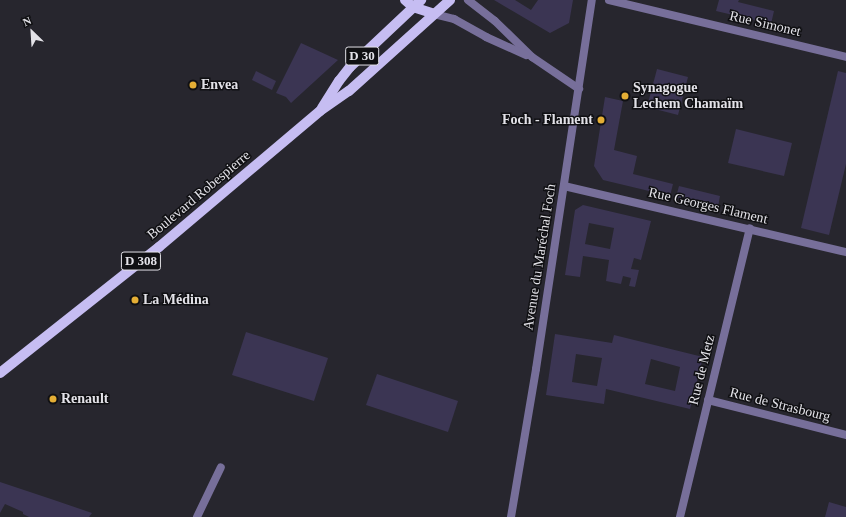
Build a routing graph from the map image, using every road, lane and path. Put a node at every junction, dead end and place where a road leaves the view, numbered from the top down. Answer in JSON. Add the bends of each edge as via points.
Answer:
{"nodes":[{"id":1,"x":404,"y":0,"type":"edge"},
{"id":2,"x":421,"y":0,"type":"edge"},
{"id":3,"x":450,"y":0,"type":"edge"},
{"id":4,"x":468,"y":0,"type":"edge"},
{"id":5,"x":592,"y":0,"type":"edge"},
{"id":6,"x":609,"y":0,"type":"edge"},
{"id":7,"x":414,"y":7,"type":"junction"},
{"id":8,"x":434,"y":14,"type":"junction"},
{"id":9,"x":532,"y":57,"type":"junction"},
{"id":10,"x":846,"y":57,"type":"edge"},
{"id":11,"x":579,"y":89,"type":"junction"},
{"id":12,"x":320,"y":111,"type":"junction"},
{"id":13,"x":564,"y":186,"type":"junction"},
{"id":14,"x":750,"y":228,"type":"junction"},
{"id":15,"x":846,"y":252,"type":"edge"},
{"id":16,"x":0,"y":374,"type":"edge"},
{"id":17,"x":708,"y":400,"type":"junction"},
{"id":18,"x":846,"y":435,"type":"edge"},
{"id":19,"x":221,"y":467,"type":"dead end"},
{"id":20,"x":197,"y":517,"type":"edge"},
{"id":21,"x":511,"y":517,"type":"edge"},
{"id":22,"x":680,"y":517,"type":"edge"}],
"edges":[{"from":1,"to":7,"type":"main road"},
{"from":2,"to":7,"type":"main road","name":"Boulevard Robespierre"},
{"from":3,"to":8,"type":"main road","name":"Boulevard Robespierre","number":"D 308"},
{"from":4,"to":9,"type":"street","via":[[495,21]]},
{"from":5,"to":11,"type":"street","name":"Avenue du Maréchal Foch"},
{"from":6,"to":10,"type":"street","name":"Rue Simonet"},
{"from":7,"to":8,"type":"main road"},
{"from":7,"to":12,"type":"main road","name":"Boulevard Robespierre","number":"D 30","via":[[350,67]]},
{"from":8,"to":9,"type":"street","via":[[454,20]]},
{"from":8,"to":12,"type":"main road","name":"Boulevard Robespierre","number":"D 308","via":[[349,90]]},
{"from":9,"to":11,"type":"street"},
{"from":11,"to":13,"type":"street","name":"Avenue du Maréchal Foch"},
{"from":12,"to":16,"type":"main road","name":"Boulevard Robespierre","number":"D 308","via":[[159,247]]},
{"from":13,"to":14,"type":"street","name":"Rue Georges Flament"},
{"from":13,"to":21,"type":"street","name":"Avenue du Maréchal Foch"},
{"from":14,"to":15,"type":"street","name":"Rue Georges Flament"},
{"from":14,"to":17,"type":"street","name":"Rue de Metz"},
{"from":17,"to":18,"type":"street","name":"Rue de Strasbourg"},
{"from":17,"to":22,"type":"street","name":"Rue de Metz"},
{"from":19,"to":20,"type":"street"}]}
